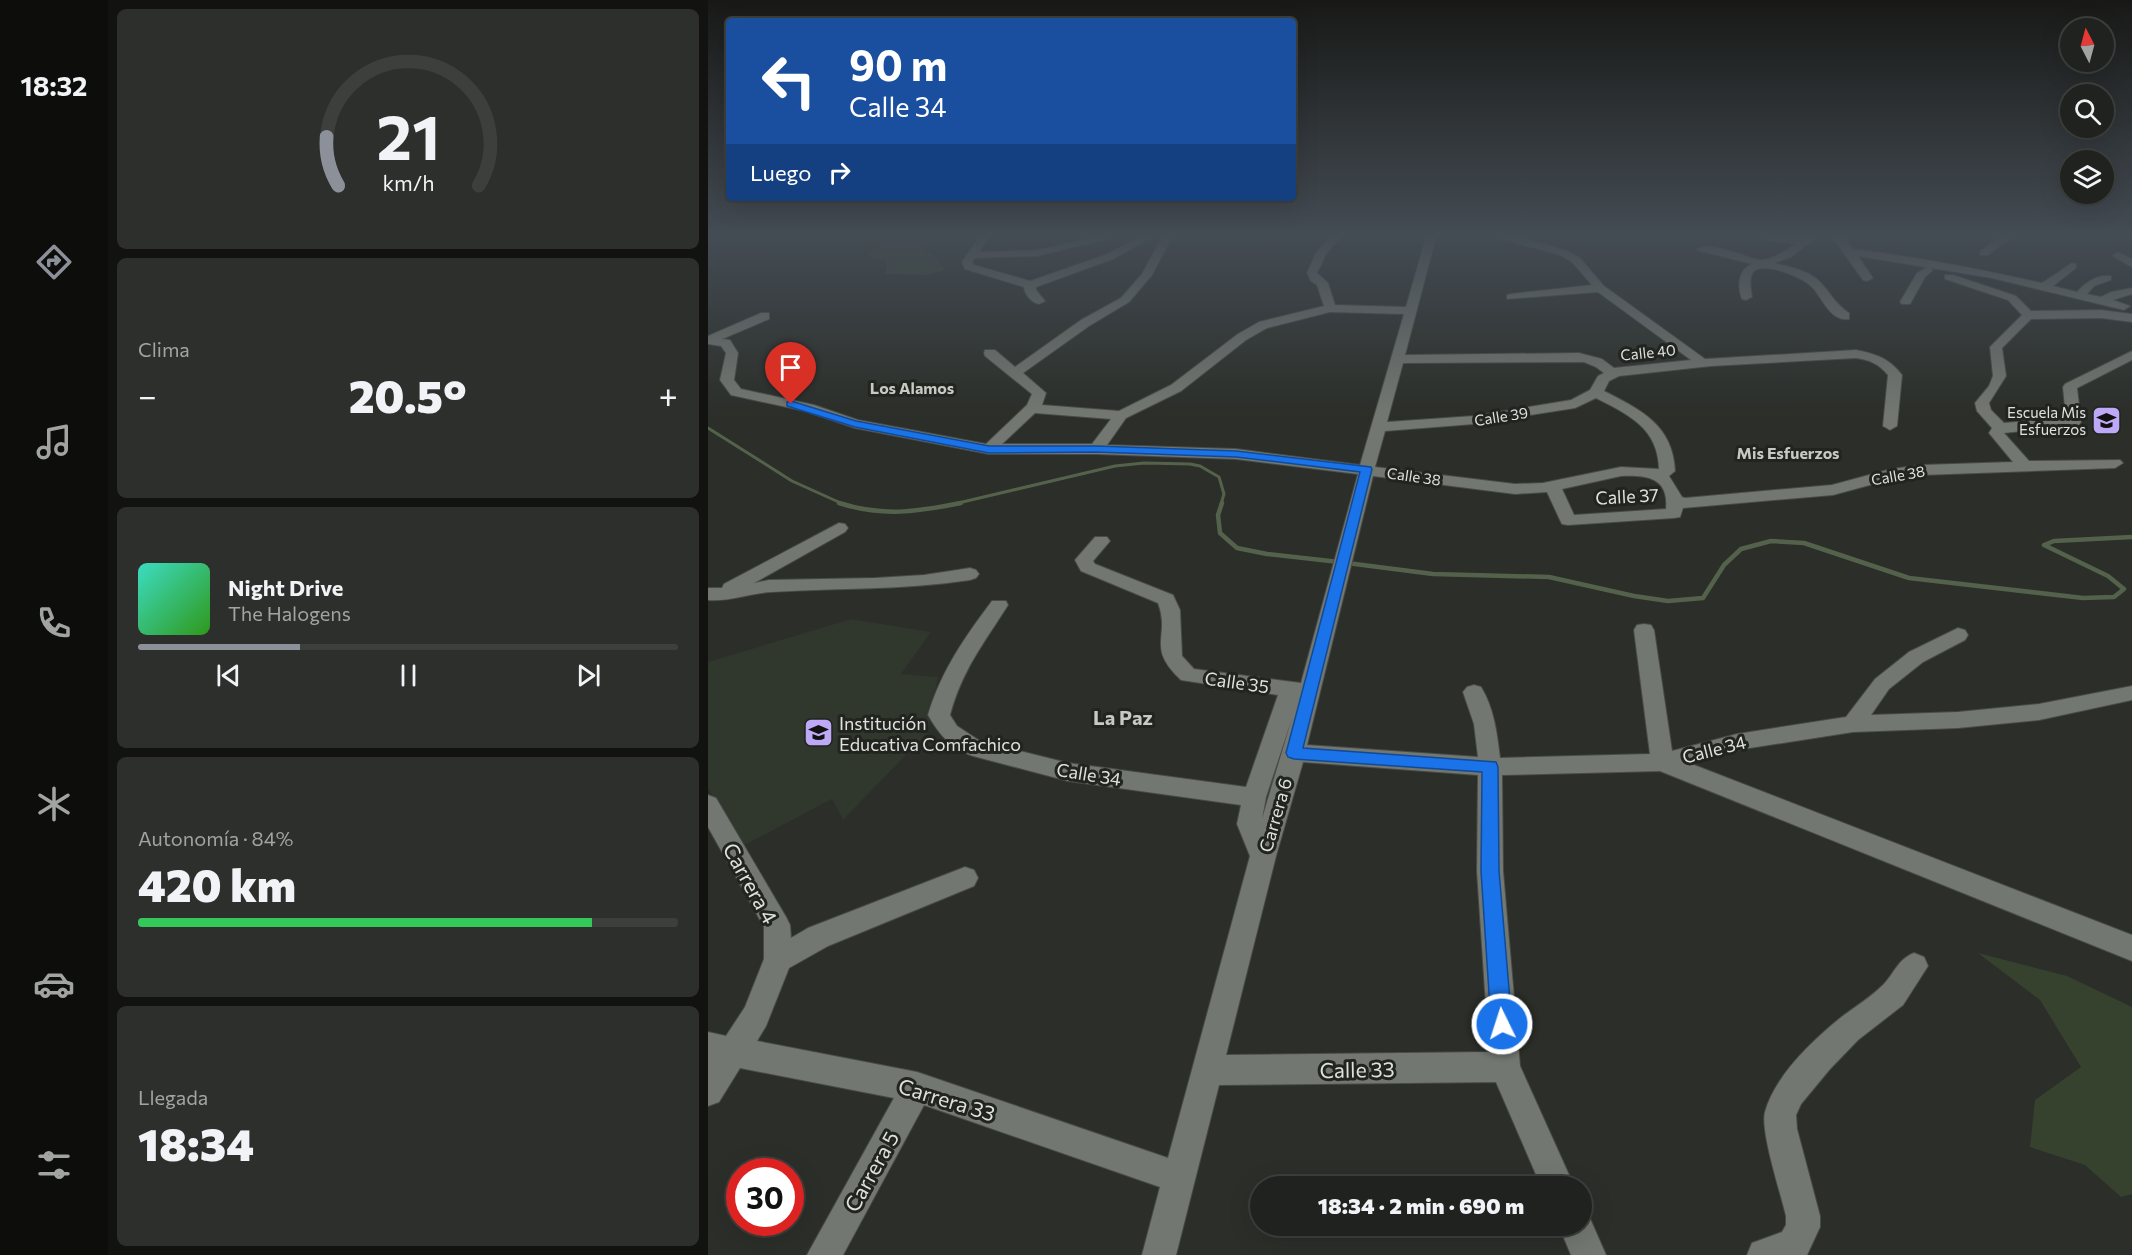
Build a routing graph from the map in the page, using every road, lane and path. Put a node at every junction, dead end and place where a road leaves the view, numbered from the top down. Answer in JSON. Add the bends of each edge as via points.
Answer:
{"nodes":[{"id":1,"x":1035,"y":296,"type":"edge"},
{"id":2,"x":1129,"y":296,"type":"edge"},
{"id":3,"x":1326,"y":296,"type":"edge"},
{"id":4,"x":1415,"y":296,"type":"edge"},
{"id":5,"x":1525,"y":296,"type":"edge"},
{"id":6,"x":1610,"y":296,"type":"edge"},
{"id":7,"x":1824,"y":296,"type":"edge"},
{"id":8,"x":1910,"y":296,"type":"edge"},
{"id":9,"x":2005,"y":296,"type":"edge"},
{"id":10,"x":2079,"y":296,"type":"edge"},
{"id":11,"x":2112,"y":296,"type":"edge"},
{"id":12,"x":1511,"y":297,"type":"dead end"},
{"id":13,"x":1040,"y":301,"type":"dead end"},
{"id":14,"x":2102,"y":301,"type":"junction"},
{"id":15,"x":1906,"y":302,"type":"dead end"},
{"id":16,"x":1330,"y":308,"type":"junction"},
{"id":17,"x":2132,"y":308,"type":"edge"},
{"id":18,"x":1411,"y":311,"type":"junction"},
{"id":19,"x":2028,"y":315,"type":"junction"},
{"id":20,"x":765,"y":316,"type":"dead end"},
{"id":21,"x":1845,"y":316,"type":"dead end"},
{"id":22,"x":2132,"y":318,"type":"edge"},
{"id":23,"x":710,"y":340,"type":"edge"},
{"id":24,"x":990,"y":353,"type":"dead end"},
{"id":25,"x":2132,"y":355,"type":"edge"},
{"id":26,"x":1397,"y":359,"type":"junction"},
{"id":27,"x":1703,"y":363,"type":"junction"},
{"id":28,"x":1015,"y":373,"type":"junction"},
{"id":29,"x":1612,"y":374,"type":"junction"},
{"id":30,"x":1596,"y":393,"type":"junction"},
{"id":31,"x":1032,"y":408,"type":"junction"},
{"id":32,"x":1121,"y":416,"type":"junction"},
{"id":33,"x":1890,"y":426,"type":"dead end"},
{"id":34,"x":1378,"y":427,"type":"junction"},
{"id":35,"x":2000,"y":428,"type":"junction"},
{"id":36,"x":989,"y":449,"type":"junction"},
{"id":37,"x":1096,"y":449,"type":"junction"},
{"id":38,"x":2115,"y":463,"type":"dead end"},
{"id":39,"x":2024,"y":465,"type":"junction"},
{"id":40,"x":1367,"y":469,"type":"junction"},
{"id":41,"x":1659,"y":476,"type":"junction"},
{"id":42,"x":1553,"y":486,"type":"junction"},
{"id":43,"x":1675,"y":500,"type":"junction"},
{"id":44,"x":839,"y":528,"type":"dead end"},
{"id":45,"x":1101,"y":542,"type":"dead end"},
{"id":46,"x":970,"y":574,"type":"dead end"},
{"id":47,"x":711,"y":597,"type":"edge"},
{"id":48,"x":999,"y":605,"type":"dead end"},
{"id":49,"x":1644,"y":630,"type":"dead end"},
{"id":50,"x":1958,"y":635,"type":"dead end"},
{"id":51,"x":1300,"y":690,"type":"junction"},
{"id":52,"x":1474,"y":692,"type":"dead end"},
{"id":53,"x":2132,"y":693,"type":"edge"},
{"id":54,"x":1853,"y":724,"type":"junction"},
{"id":55,"x":1294,"y":753,"type":"junction"},
{"id":56,"x":1662,"y":762,"type":"junction"},
{"id":57,"x":1490,"y":767,"type":"junction"},
{"id":58,"x":1254,"y":797,"type":"junction"},
{"id":59,"x":708,"y":805,"type":"edge"},
{"id":60,"x":1263,"y":856,"type":"junction"},
{"id":61,"x":965,"y":878,"type":"dead end"},
{"id":62,"x":2132,"y":948,"type":"edge"},
{"id":63,"x":778,"y":959,"type":"junction"},
{"id":64,"x":1914,"y":966,"type":"dead end"},
{"id":65,"x":722,"y":1049,"type":"edge"},
{"id":66,"x":1505,"y":1067,"type":"junction"},
{"id":67,"x":1209,"y":1070,"type":"junction"},
{"id":68,"x":917,"y":1087,"type":"junction"},
{"id":69,"x":708,"y":1091,"type":"edge"},
{"id":70,"x":1554,"y":1176,"type":"edge"},
{"id":71,"x":1180,"y":1178,"type":"junction"},
{"id":72,"x":1580,"y":1236,"type":"edge"},
{"id":73,"x":824,"y":1255,"type":"edge"},
{"id":74,"x":1159,"y":1255,"type":"edge"},
{"id":75,"x":1589,"y":1255,"type":"edge"},
{"id":76,"x":1764,"y":1255,"type":"edge"}],
"edges":[{"from":1,"to":13,"type":"street"},
{"from":2,"to":28,"type":"street"},
{"from":3,"to":16,"type":"street"},
{"from":4,"to":18,"type":"street","name":"Carrera 6"},
{"from":5,"to":12,"type":"street"},
{"from":6,"to":27,"type":"street"},
{"from":7,"to":21,"type":"street"},
{"from":8,"to":15,"type":"street"},
{"from":9,"to":19,"type":"street","via":[[2017,301]]},
{"from":10,"to":14,"type":"street"},
{"from":11,"to":14,"type":"street"},
{"from":14,"to":17,"type":"street"},
{"from":16,"to":18,"type":"street"},
{"from":16,"to":32,"type":"street","via":[[1263,325],[1176,388]]},
{"from":18,"to":26,"type":"street","name":"Carrera 6"},
{"from":19,"to":22,"type":"street","via":[[2101,314]]},
{"from":19,"to":35,"type":"street","via":[[1996,347],[1999,382],[1982,403],[1984,411]]},
{"from":20,"to":23,"type":"street"},
{"from":23,"to":36,"type":"street","name":"Calle 38","via":[[726,343],[732,353],[727,380],[736,392],[809,408],[855,424]]},
{"from":24,"to":28,"type":"street"},
{"from":25,"to":35,"type":"street","via":[[2070,387],[2074,422]]},
{"from":26,"to":29,"type":"street","name":"Calle 40","via":[[1579,357],[1594,359]]},
{"from":26,"to":34,"type":"street","name":"Carrera 6"},
{"from":27,"to":29,"type":"street","name":"Calle 40"},
{"from":27,"to":33,"type":"street","name":"Calle 40","via":[[1834,354],[1872,357],[1886,364],[1895,375]]},
{"from":28,"to":31,"type":"street","via":[[1039,393]]},
{"from":29,"to":30,"type":"street","name":"Calle 39","via":[[1603,379]]},
{"from":30,"to":34,"type":"street","name":"Calle 39","via":[[1575,404],[1474,420]]},
{"from":30,"to":41,"type":"street","via":[[1631,410],[1660,435],[1668,454],[1667,471]]},
{"from":31,"to":32,"type":"street"},
{"from":31,"to":36,"type":"street"},
{"from":32,"to":37,"type":"street"},
{"from":34,"to":40,"type":"street","name":"Carrera 6"},
{"from":35,"to":39,"type":"street","via":[[1996,433]]},
{"from":36,"to":37,"type":"street","name":"Calle 38"},
{"from":37,"to":40,"type":"street","name":"Calle 38","via":[[1236,454]]},
{"from":38,"to":39,"type":"street","name":"Calle 38"},
{"from":39,"to":43,"type":"street","name":"Calle 38","via":[[1891,474],[1833,490],[1684,503]]},
{"from":40,"to":42,"type":"street","name":"Calle 38","via":[[1515,489]]},
{"from":40,"to":51,"type":"street","name":"Carrera 6"},
{"from":41,"to":42,"type":"street","name":"Calle 38","via":[[1614,472]]},
{"from":41,"to":43,"type":"street","via":[[1670,486]]},
{"from":42,"to":43,"type":"street","name":"Calle 37","via":[[1568,520],[1674,513]]},
{"from":44,"to":47,"type":"street"},
{"from":45,"to":51,"type":"street","name":"Calle 35","via":[[1084,560],[1087,567],[1166,599],[1172,611],[1169,652],[1174,665],[1188,675]]},
{"from":46,"to":47,"type":"street","via":[[924,581],[769,586]]},
{"from":48,"to":58,"type":"street","name":"Calle 34","via":[[955,667],[945,689],[939,715],[949,732],[973,748],[1068,772]]},
{"from":49,"to":56,"type":"street"},
{"from":50,"to":54,"type":"street","via":[[1916,657],[1882,684]]},
{"from":51,"to":55,"type":"street","name":"Carrera 6"},
{"from":51,"to":58,"type":"street"},
{"from":52,"to":57,"type":"street","via":[[1485,724]]},
{"from":53,"to":54,"type":"street","name":"Calle 34","via":[[2038,712]]},
{"from":54,"to":56,"type":"street","name":"Calle 34","via":[[1737,742]]},
{"from":55,"to":57,"type":"street","name":"Calle 34"},
{"from":55,"to":60,"type":"street","name":"Carrera 6"},
{"from":56,"to":57,"type":"street","name":"Calle 34"},
{"from":56,"to":62,"type":"street"},
{"from":57,"to":66,"type":"street","via":[[1490,871]]},
{"from":58,"to":60,"type":"street","via":[[1249,824]]},
{"from":59,"to":63,"type":"street","name":"Carrera 4","via":[[777,925]]},
{"from":60,"to":67,"type":"street","name":"Carrera 6"},
{"from":61,"to":63,"type":"street","via":[[818,937]]},
{"from":63,"to":65,"type":"street","name":"Carrera 4","via":[[756,1016]]},
{"from":64,"to":76,"type":"street","via":[[1893,995],[1848,1030],[1790,1093],[1780,1114],[1781,1129],[1803,1227],[1794,1245]]},
{"from":65,"to":68,"type":"street","name":"Carrera 33"},
{"from":65,"to":69,"type":"street","name":"Carrera 4"},
{"from":66,"to":67,"type":"street","name":"Calle 33"},
{"from":66,"to":70,"type":"street"},
{"from":67,"to":71,"type":"street","name":"Carrera 6"},
{"from":68,"to":71,"type":"street","name":"Carrera 33"},
{"from":68,"to":73,"type":"street","name":"Carrera 5"},
{"from":71,"to":74,"type":"street","name":"Carrera 6"},
{"from":72,"to":75,"type":"street"}]}
